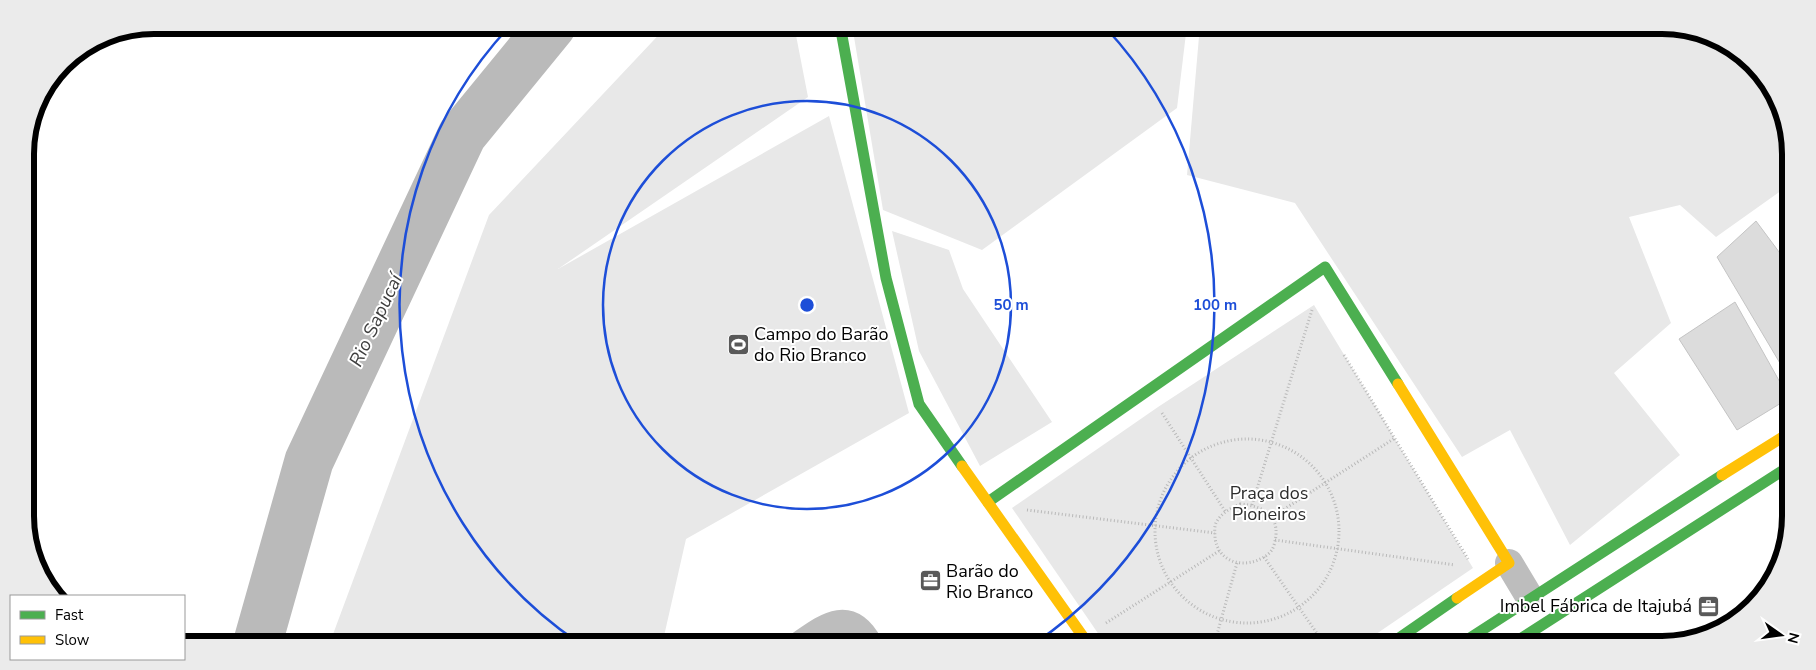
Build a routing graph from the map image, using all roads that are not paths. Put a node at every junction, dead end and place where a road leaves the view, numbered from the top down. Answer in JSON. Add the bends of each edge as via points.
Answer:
{"nodes":[{"id":1,"x":842,"y":34,"type":"edge"},
{"id":2,"x":1782,"y":443,"type":"edge"},
{"id":3,"x":1782,"y":471,"type":"edge"},
{"id":4,"x":988,"y":502,"type":"junction"},
{"id":5,"x":1509,"y":563,"type":"junction"},
{"id":6,"x":1530,"y":598,"type":"junction"},
{"id":7,"x":813,"y":636,"type":"edge"},
{"id":8,"x":864,"y":636,"type":"edge"},
{"id":9,"x":1083,"y":636,"type":"edge"},
{"id":10,"x":1402,"y":636,"type":"edge"},
{"id":11,"x":1473,"y":636,"type":"edge"},
{"id":12,"x":1525,"y":636,"type":"edge"}],
"edges":[{"from":1,"to":4,"type":"main road","via":[[886,278],[919,404]]},
{"from":2,"to":6,"type":"main road"},
{"from":3,"to":12,"type":"main road"},
{"from":4,"to":5,"type":"main road","via":[[1325,267]]},
{"from":4,"to":9,"type":"main road"},
{"from":5,"to":6,"type":"street"},
{"from":5,"to":10,"type":"main road"},
{"from":6,"to":11,"type":"main road"},
{"from":7,"to":8,"type":"street","via":[[834,624],[856,627]]}]}
